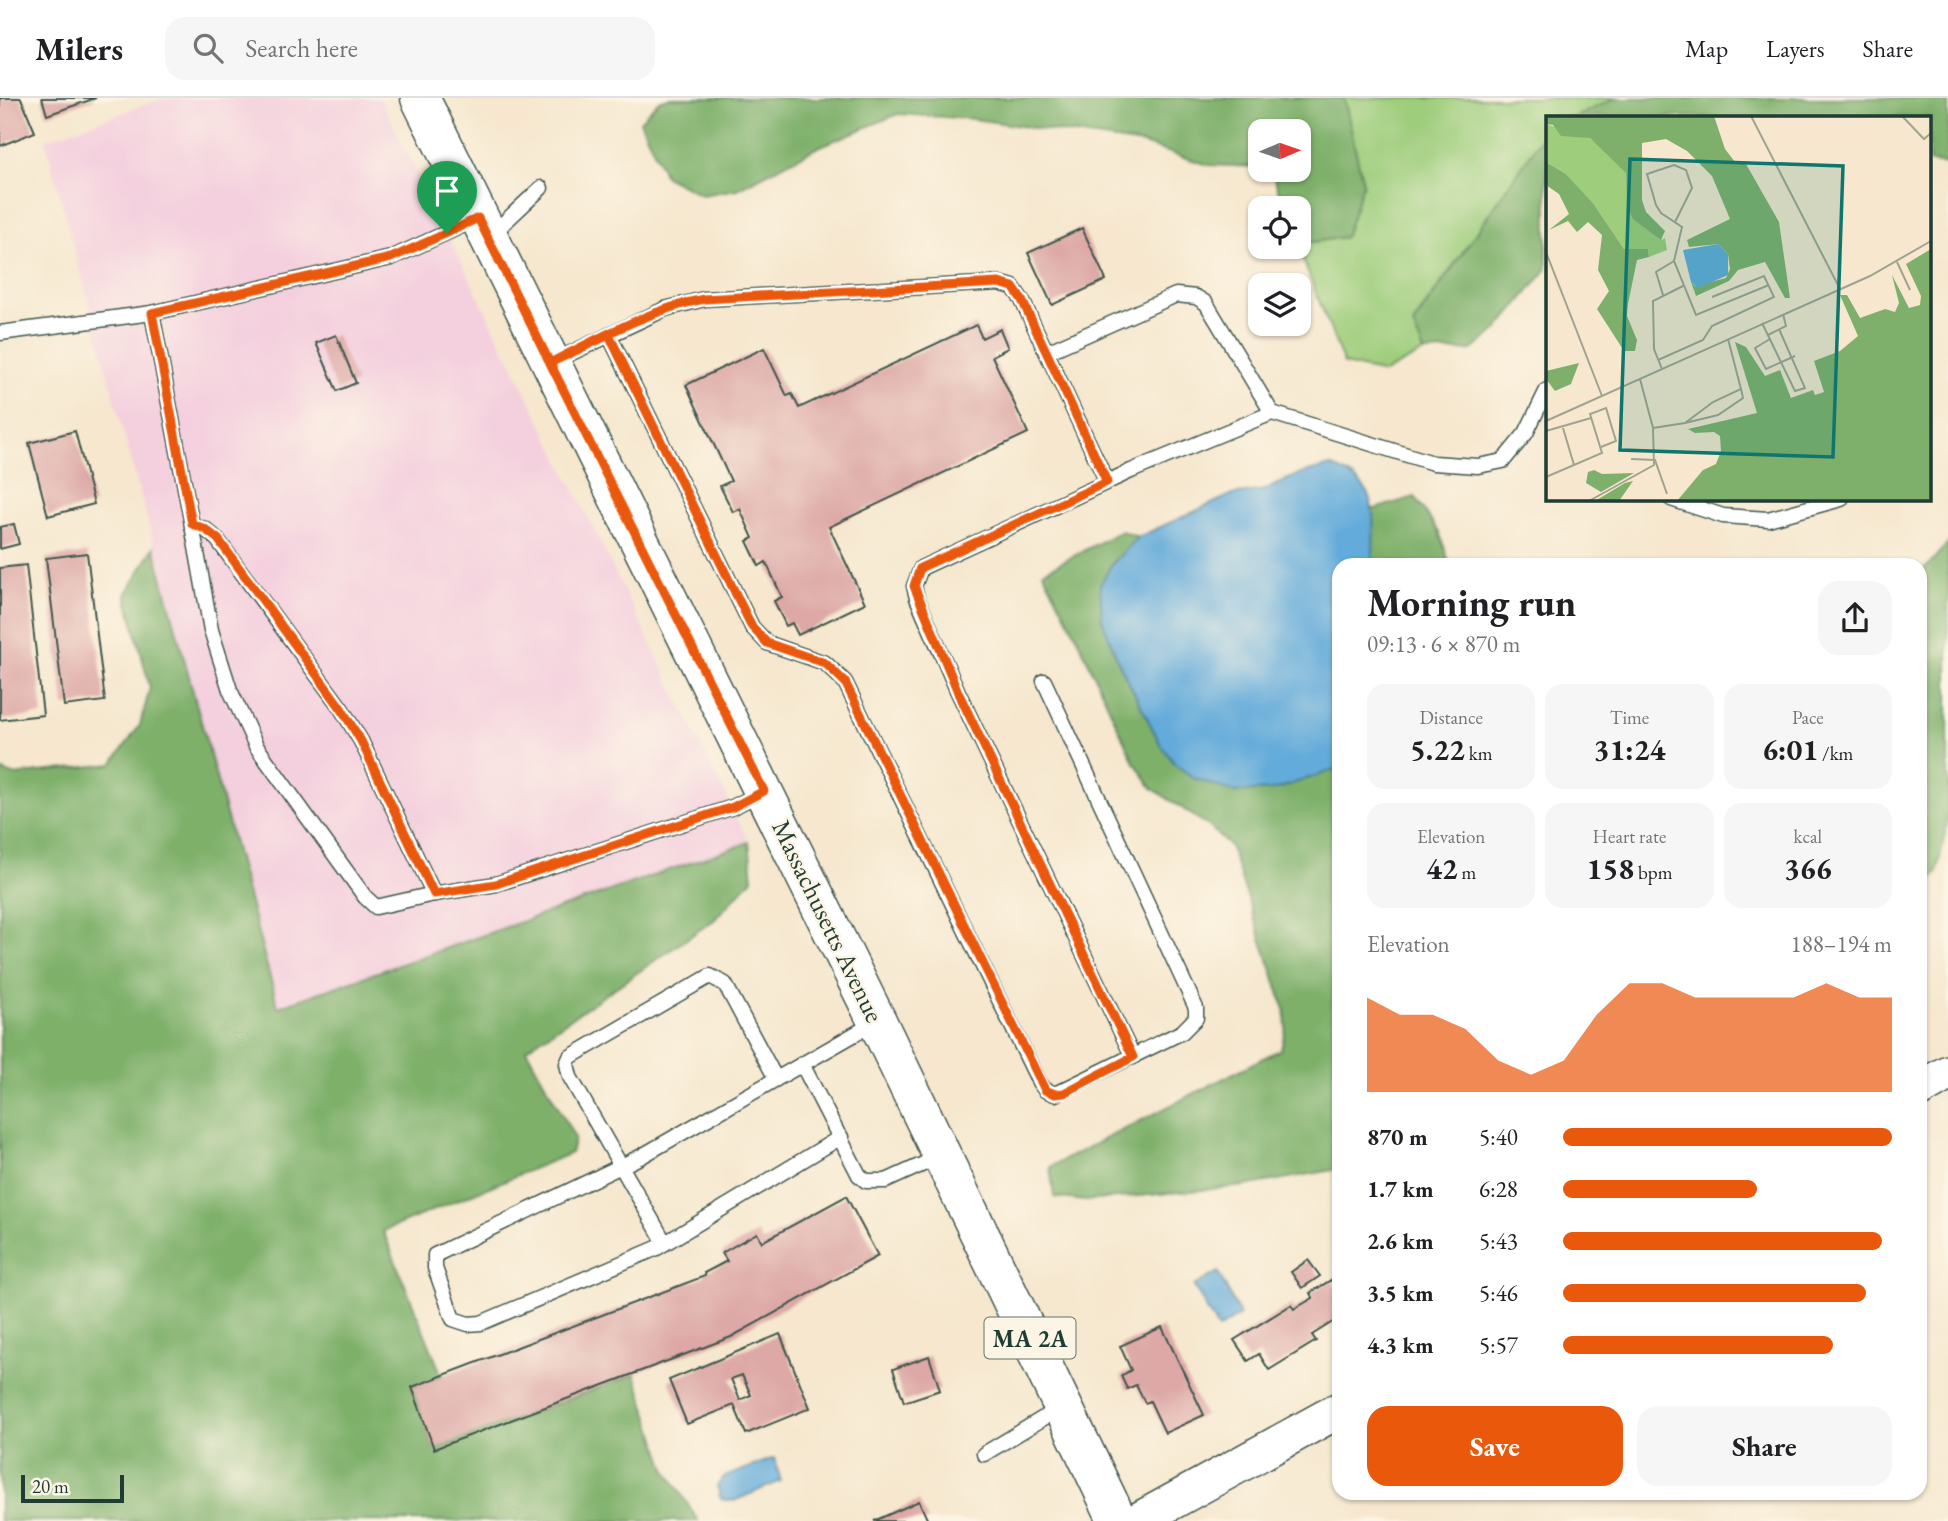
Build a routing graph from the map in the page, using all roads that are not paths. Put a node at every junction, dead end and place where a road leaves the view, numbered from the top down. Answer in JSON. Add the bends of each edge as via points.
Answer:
{"nodes":[{"id":1,"x":420,"y":98,"type":"edge"},
{"id":2,"x":541,"y":188,"type":"dead end"},
{"id":3,"x":483,"y":228,"type":"junction"},
{"id":4,"x":152,"y":313,"type":"junction"},
{"id":5,"x":0,"y":333,"type":"edge"},
{"id":6,"x":609,"y":335,"type":"junction"},
{"id":7,"x":1047,"y":352,"type":"junction"},
{"id":8,"x":550,"y":363,"type":"junction"},
{"id":9,"x":1546,"y":395,"type":"edge"},
{"id":10,"x":1272,"y":413,"type":"junction"},
{"id":11,"x":1541,"y":419,"type":"edge"},
{"id":12,"x":1107,"y":482,"type":"junction"},
{"id":13,"x":1674,"y":500,"type":"edge"},
{"id":14,"x":1837,"y":500,"type":"edge"},
{"id":15,"x":192,"y":524,"type":"junction"},
{"id":16,"x":1044,"y":681,"type":"dead end"},
{"id":17,"x":764,"y":791,"type":"junction"},
{"id":18,"x":434,"y":894,"type":"junction"},
{"id":19,"x":877,"y":1021,"type":"junction"},
{"id":20,"x":1133,"y":1057,"type":"junction"},
{"id":21,"x":802,"y":1064,"type":"junction"},
{"id":22,"x":1948,"y":1073,"type":"edge"},
{"id":23,"x":776,"y":1079,"type":"junction"},
{"id":24,"x":1927,"y":1085,"type":"edge"},
{"id":25,"x":841,"y":1137,"type":"junction"},
{"id":26,"x":942,"y":1155,"type":"junction"},
{"id":27,"x":621,"y":1166,"type":"junction"},
{"id":28,"x":665,"y":1243,"type":"junction"},
{"id":29,"x":1063,"y":1407,"type":"junction"},
{"id":30,"x":1332,"y":1414,"type":"edge"},
{"id":31,"x":984,"y":1454,"type":"dead end"},
{"id":32,"x":1118,"y":1521,"type":"edge"},
{"id":33,"x":1137,"y":1521,"type":"edge"}],
"edges":[{"from":1,"to":3,"type":"main road","name":"Massachusetts Avenue","number":"MA 2A"},
{"from":2,"to":3,"type":"lane"},
{"from":3,"to":4,"type":"lane","via":[[391,258]]},
{"from":3,"to":8,"type":"main road","name":"Massachusetts Avenue","number":"MA 2A"},
{"from":4,"to":5,"type":"lane"},
{"from":4,"to":15,"type":"lane"},
{"from":6,"to":7,"type":"lane","via":[[673,306],[704,299],[999,283],[1013,287]]},
{"from":6,"to":8,"type":"lane"},
{"from":6,"to":20,"type":"lane","via":[[752,627],[767,643],[825,663],[845,682],[1045,1090],[1064,1093]]},
{"from":7,"to":10,"type":"lane","via":[[1176,295],[1196,297],[1206,303]]},
{"from":7,"to":12,"type":"lane"},
{"from":8,"to":17,"type":"main road","name":"Massachusetts Avenue","number":"MA 2A"},
{"from":9,"to":11,"type":"lane"},
{"from":10,"to":11,"type":"lane","via":[[1433,463],[1478,466],[1503,461]]},
{"from":10,"to":12,"type":"lane"},
{"from":12,"to":20,"type":"lane","via":[[920,568],[914,586],[958,692]]},
{"from":13,"to":14,"type":"lane","via":[[1723,516],[1768,519]]},
{"from":15,"to":18,"type":"lane","via":[[218,539],[341,708]]},
{"from":15,"to":18,"type":"lane","via":[[211,630],[230,690],[256,746],[365,897],[376,906]]},
{"from":16,"to":20,"type":"lane","via":[[1196,1008],[1192,1024]]},
{"from":17,"to":18,"type":"lane","via":[[733,807],[496,884]]},
{"from":17,"to":19,"type":"main road","name":"Massachusetts Avenue","number":"MA 2A"},
{"from":19,"to":21,"type":"lane"},
{"from":19,"to":26,"type":"main road","name":"Massachusetts Avenue","number":"MA 2A"},
{"from":21,"to":23,"type":"lane"},
{"from":21,"to":25,"type":"lane"},
{"from":22,"to":24,"type":"street"},
{"from":23,"to":27,"type":"lane"},
{"from":23,"to":27,"type":"lane","via":[[726,984],[710,976],[570,1057],[567,1071]]},
{"from":25,"to":26,"type":"lane","via":[[866,1181],[886,1181]]},
{"from":25,"to":28,"type":"lane"},
{"from":26,"to":29,"type":"main road","name":"Massachusetts Avenue","number":"MA 2A"},
{"from":27,"to":28,"type":"lane"},
{"from":27,"to":28,"type":"lane","via":[[435,1255],[435,1268],[453,1318],[481,1324]]},
{"from":29,"to":31,"type":"lane"},
{"from":29,"to":32,"type":"main road","name":"Massachusetts Avenue","number":"MA 2A"},
{"from":30,"to":33,"type":"street"}]}
